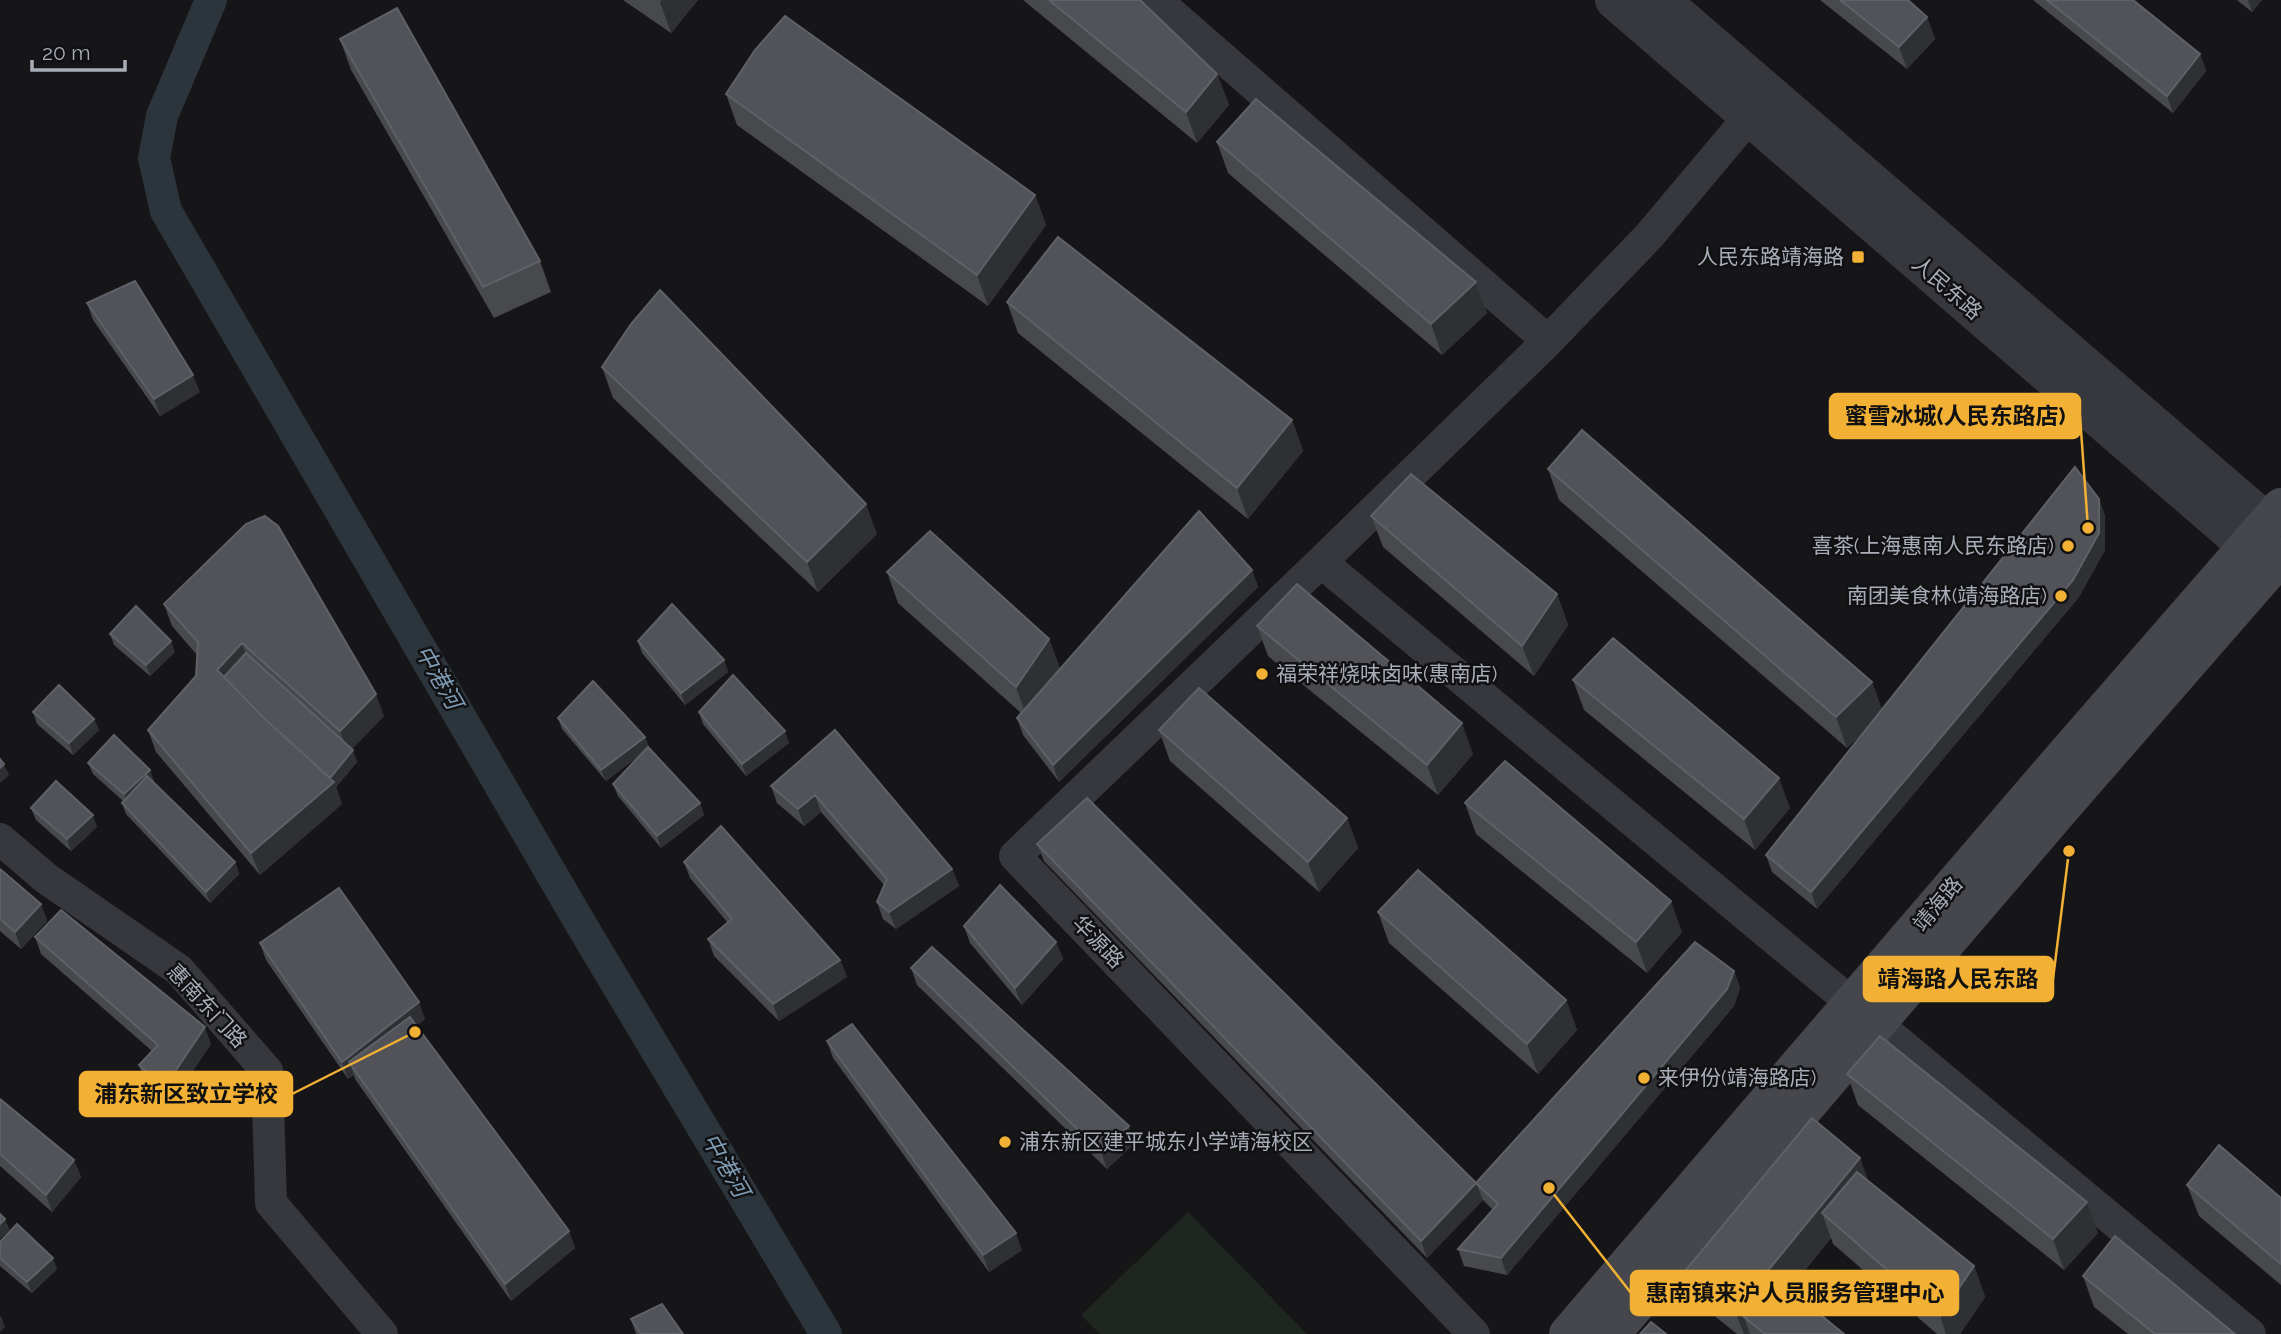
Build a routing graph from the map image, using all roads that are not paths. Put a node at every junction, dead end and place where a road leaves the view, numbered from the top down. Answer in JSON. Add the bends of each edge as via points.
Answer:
{"nodes":[{"id":1,"x":1156,"y":0,"type":"edge"},
{"id":2,"x":1614,"y":0,"type":"edge"},
{"id":3,"x":1661,"y":0,"type":"edge"},
{"id":4,"x":1749,"y":117,"type":"junction"},
{"id":5,"x":1548,"y":341,"type":"junction"},
{"id":6,"x":2273,"y":544,"type":"edge"},
{"id":7,"x":1321,"y":562,"type":"junction"},
{"id":8,"x":0,"y":839,"type":"edge"},
{"id":9,"x":1864,"y":1015,"type":"junction"},
{"id":10,"x":382,"y":1334,"type":"edge"},
{"id":11,"x":1474,"y":1334,"type":"edge"},
{"id":12,"x":1569,"y":1334,"type":"edge"},
{"id":13,"x":1611,"y":1334,"type":"edge"},
{"id":14,"x":2250,"y":1334,"type":"edge"}],
"edges":[{"from":1,"to":5,"type":"street"},
{"from":2,"to":4,"type":"street","name":"人民东路"},
{"from":3,"to":6,"type":"street","name":"人民东路"},
{"from":4,"to":5,"type":"street","via":[[1649,236]]},
{"from":4,"to":6,"type":"street","name":"人民东路"},
{"from":5,"to":7,"type":"street"},
{"from":6,"to":9,"type":"main road","name":"靖海路","via":[[2064,805]]},
{"from":7,"to":9,"type":"street"},
{"from":7,"to":11,"type":"street","name":"华源路","via":[[1016,856]]},
{"from":8,"to":10,"type":"street","name":"惠南东门路","via":[[47,879],[178,970],[267,1071],[271,1203]]},
{"from":9,"to":12,"type":"main road","name":"靖海路"},
{"from":9,"to":13,"type":"main road","name":"靖海路"},
{"from":9,"to":14,"type":"street"}]}
